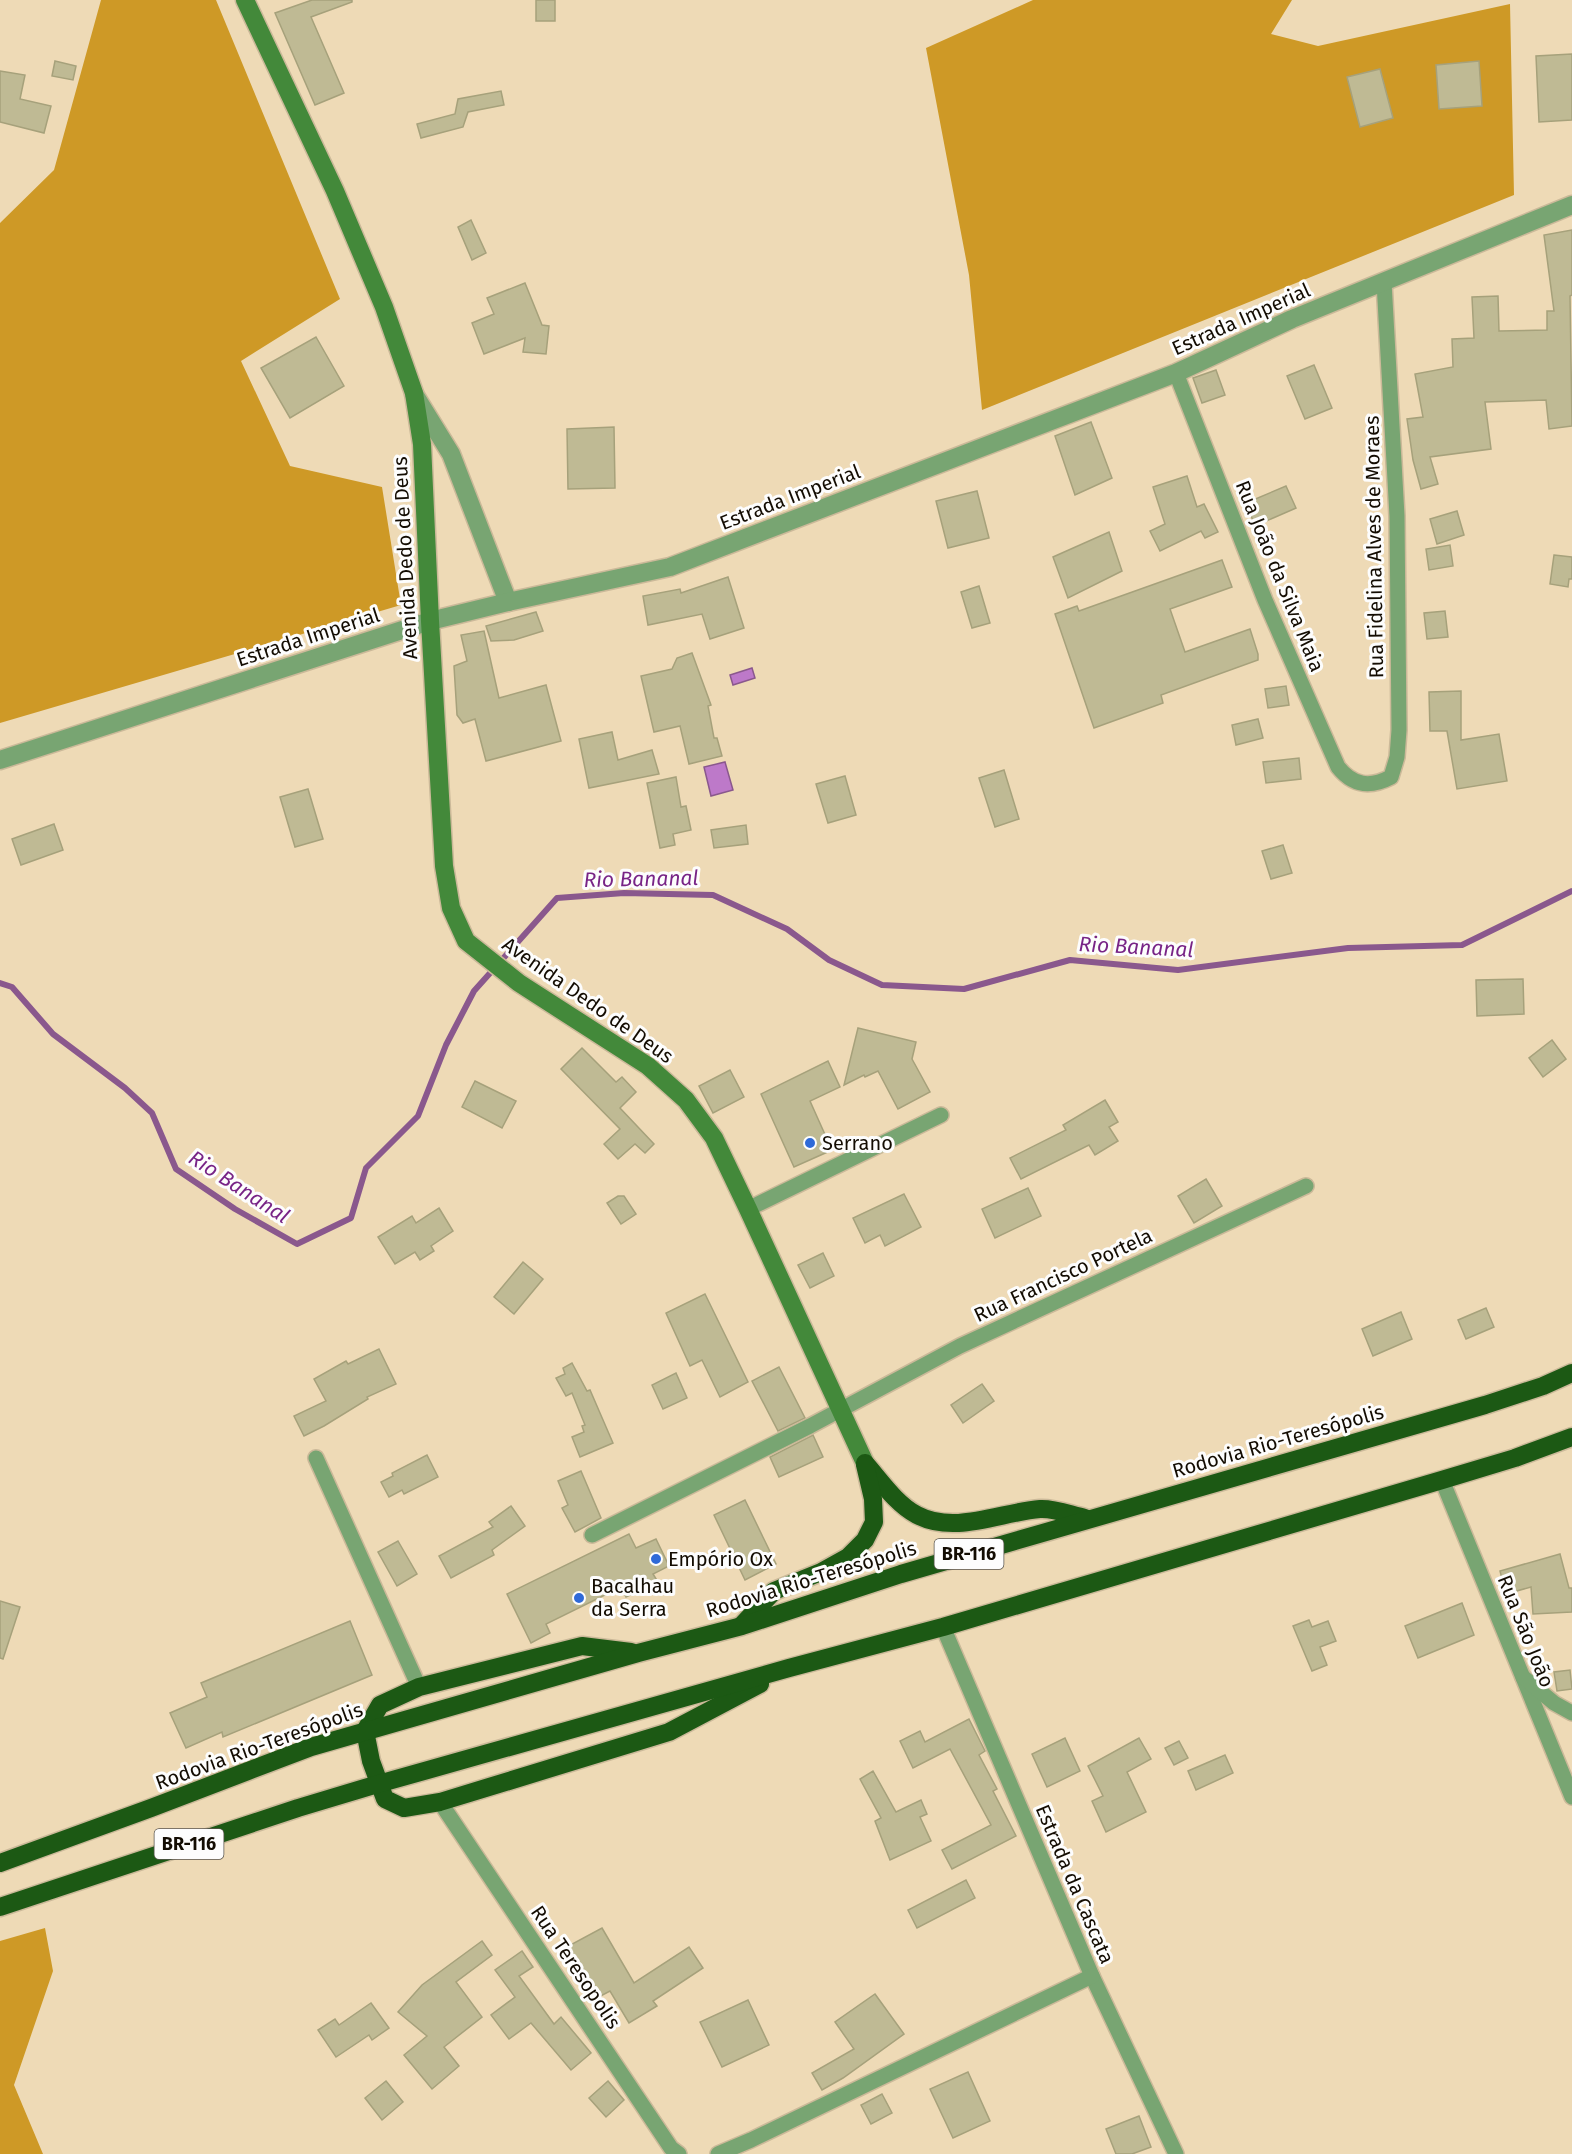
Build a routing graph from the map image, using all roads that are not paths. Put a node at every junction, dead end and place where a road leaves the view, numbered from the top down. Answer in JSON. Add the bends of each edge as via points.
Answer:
{"nodes":[{"id":1,"x":245,"y":0,"type":"edge"},
{"id":2,"x":1572,"y":205,"type":"edge"},
{"id":3,"x":1384,"y":282,"type":"junction"},
{"id":4,"x":1176,"y":373,"type":"junction"},
{"id":5,"x":414,"y":393,"type":"junction"},
{"id":6,"x":508,"y":602,"type":"junction"},
{"id":7,"x":430,"y":621,"type":"junction"},
{"id":8,"x":0,"y":760,"type":"edge"},
{"id":9,"x":1359,"y":783,"type":"joint"},
{"id":10,"x":941,"y":1115,"type":"dead end"},
{"id":11,"x":1306,"y":1186,"type":"dead end"},
{"id":12,"x":748,"y":1209,"type":"junction"},
{"id":13,"x":1572,"y":1373,"type":"edge"},
{"id":14,"x":840,"y":1408,"type":"junction"},
{"id":15,"x":1572,"y":1437,"type":"edge"},
{"id":16,"x":316,"y":1458,"type":"dead end"},
{"id":17,"x":865,"y":1463,"type":"junction"},
{"id":18,"x":1442,"y":1480,"type":"junction"},
{"id":19,"x":1090,"y":1519,"type":"junction"},
{"id":20,"x":592,"y":1535,"type":"dead end"},
{"id":21,"x":742,"y":1626,"type":"junction"},
{"id":22,"x":943,"y":1627,"type":"junction"},
{"id":23,"x":638,"y":1653,"type":"junction"},
{"id":24,"x":789,"y":1668,"type":"junction"},
{"id":25,"x":1521,"y":1676,"type":"junction"},
{"id":26,"x":419,"y":1687,"type":"junction"},
{"id":27,"x":1572,"y":1713,"type":"edge"},
{"id":28,"x":365,"y":1731,"type":"junction"},
{"id":29,"x":378,"y":1784,"type":"junction"},
{"id":30,"x":1572,"y":1797,"type":"edge"},
{"id":31,"x":440,"y":1802,"type":"junction"},
{"id":32,"x":0,"y":1863,"type":"edge"},
{"id":33,"x":0,"y":1907,"type":"edge"},
{"id":34,"x":1092,"y":1976,"type":"junction"},
{"id":35,"x":679,"y":2154,"type":"edge"},
{"id":36,"x":718,"y":2154,"type":"edge"},
{"id":37,"x":1176,"y":2154,"type":"edge"}],
"edges":[{"from":1,"to":5,"type":"main road","name":"Avenida Dedo de Deus","via":[[335,191],[384,307]]},
{"from":2,"to":3,"type":"street","name":"Estrada Imperial"},
{"from":3,"to":4,"type":"street","name":"Estrada Imperial"},
{"from":3,"to":9,"type":"street","name":"Rua Fidelina Alves de Moraes","via":[[1397,516],[1399,730],[1391,777],[1379,783]]},
{"from":4,"to":6,"type":"street","name":"Estrada Imperial","via":[[669,567]]},
{"from":4,"to":9,"type":"street","name":"Rua João da Silva Maia","via":[[1265,600],[1333,758],[1346,778]]},
{"from":5,"to":6,"type":"street","name":"Avenida Dedo de Deus","via":[[451,454]]},
{"from":5,"to":7,"type":"main road","name":"Avenida Dedo de Deus","via":[[422,444]]},
{"from":6,"to":7,"type":"street","name":"Estrada Imperial"},
{"from":7,"to":8,"type":"street","name":"Estrada Imperial"},
{"from":7,"to":12,"type":"main road","name":"Avenida Dedo de Deus","via":[[444,866],[451,908],[466,941],[519,983],[648,1066],[686,1100],[714,1138]]},
{"from":10,"to":12,"type":"street"},
{"from":11,"to":14,"type":"street","name":"Rua Francisco Portela","via":[[960,1346]]},
{"from":12,"to":14,"type":"main road","name":"Avenida Dedo de Deus"},
{"from":13,"to":19,"type":"highway","name":"Rodovia Rio-Teresópolis","number":"BR-116","via":[[1485,1406]]},
{"from":14,"to":17,"type":"main road","name":"Avenida Dedo de Deus"},
{"from":14,"to":20,"type":"street","name":"Rua Francisco Portela"},
{"from":15,"to":18,"type":"highway","number":"BR-116"},
{"from":16,"to":26,"type":"street"},
{"from":17,"to":19,"type":"highway","via":[[898,1500],[917,1515],[938,1522],[997,1518],[1041,1509]]},
{"from":17,"to":21,"type":"highway","via":[[874,1522],[865,1540],[849,1557],[774,1591]]},
{"from":18,"to":22,"type":"highway","number":"BR-116"},
{"from":18,"to":25,"type":"street","name":"Rua São João"},
{"from":19,"to":21,"type":"highway","name":"Rodovia Rio-Teresópolis","number":"BR-116"},
{"from":21,"to":23,"type":"highway","name":"Rodovia Rio-Teresópolis","number":"BR-116"},
{"from":22,"to":24,"type":"highway","number":"BR-116"},
{"from":22,"to":34,"type":"street","name":"Estrada da Cascata"},
{"from":23,"to":26,"type":"highway","via":[[582,1646]]},
{"from":23,"to":28,"type":"highway","name":"Rodovia Rio-Teresópolis","number":"BR-116"},
{"from":24,"to":29,"type":"highway","number":"BR-116"},
{"from":24,"to":31,"type":"highway","via":[[669,1732]]},
{"from":25,"to":27,"type":"street"},
{"from":25,"to":30,"type":"street","name":"Rua São João"},
{"from":26,"to":28,"type":"highway","via":[[380,1705]]},
{"from":28,"to":29,"type":"highway"},
{"from":28,"to":32,"type":"highway","name":"Rodovia Rio-Teresópolis","number":"BR-116","via":[[311,1747]]},
{"from":29,"to":31,"type":"highway","via":[[385,1799],[404,1808]]},
{"from":29,"to":33,"type":"highway","number":"BR-116"},
{"from":31,"to":35,"type":"street","name":"Rua Teresopolis","via":[[671,2148]]},
{"from":34,"to":36,"type":"street"},
{"from":34,"to":37,"type":"street","name":"Estrada da Cascata"}]}
